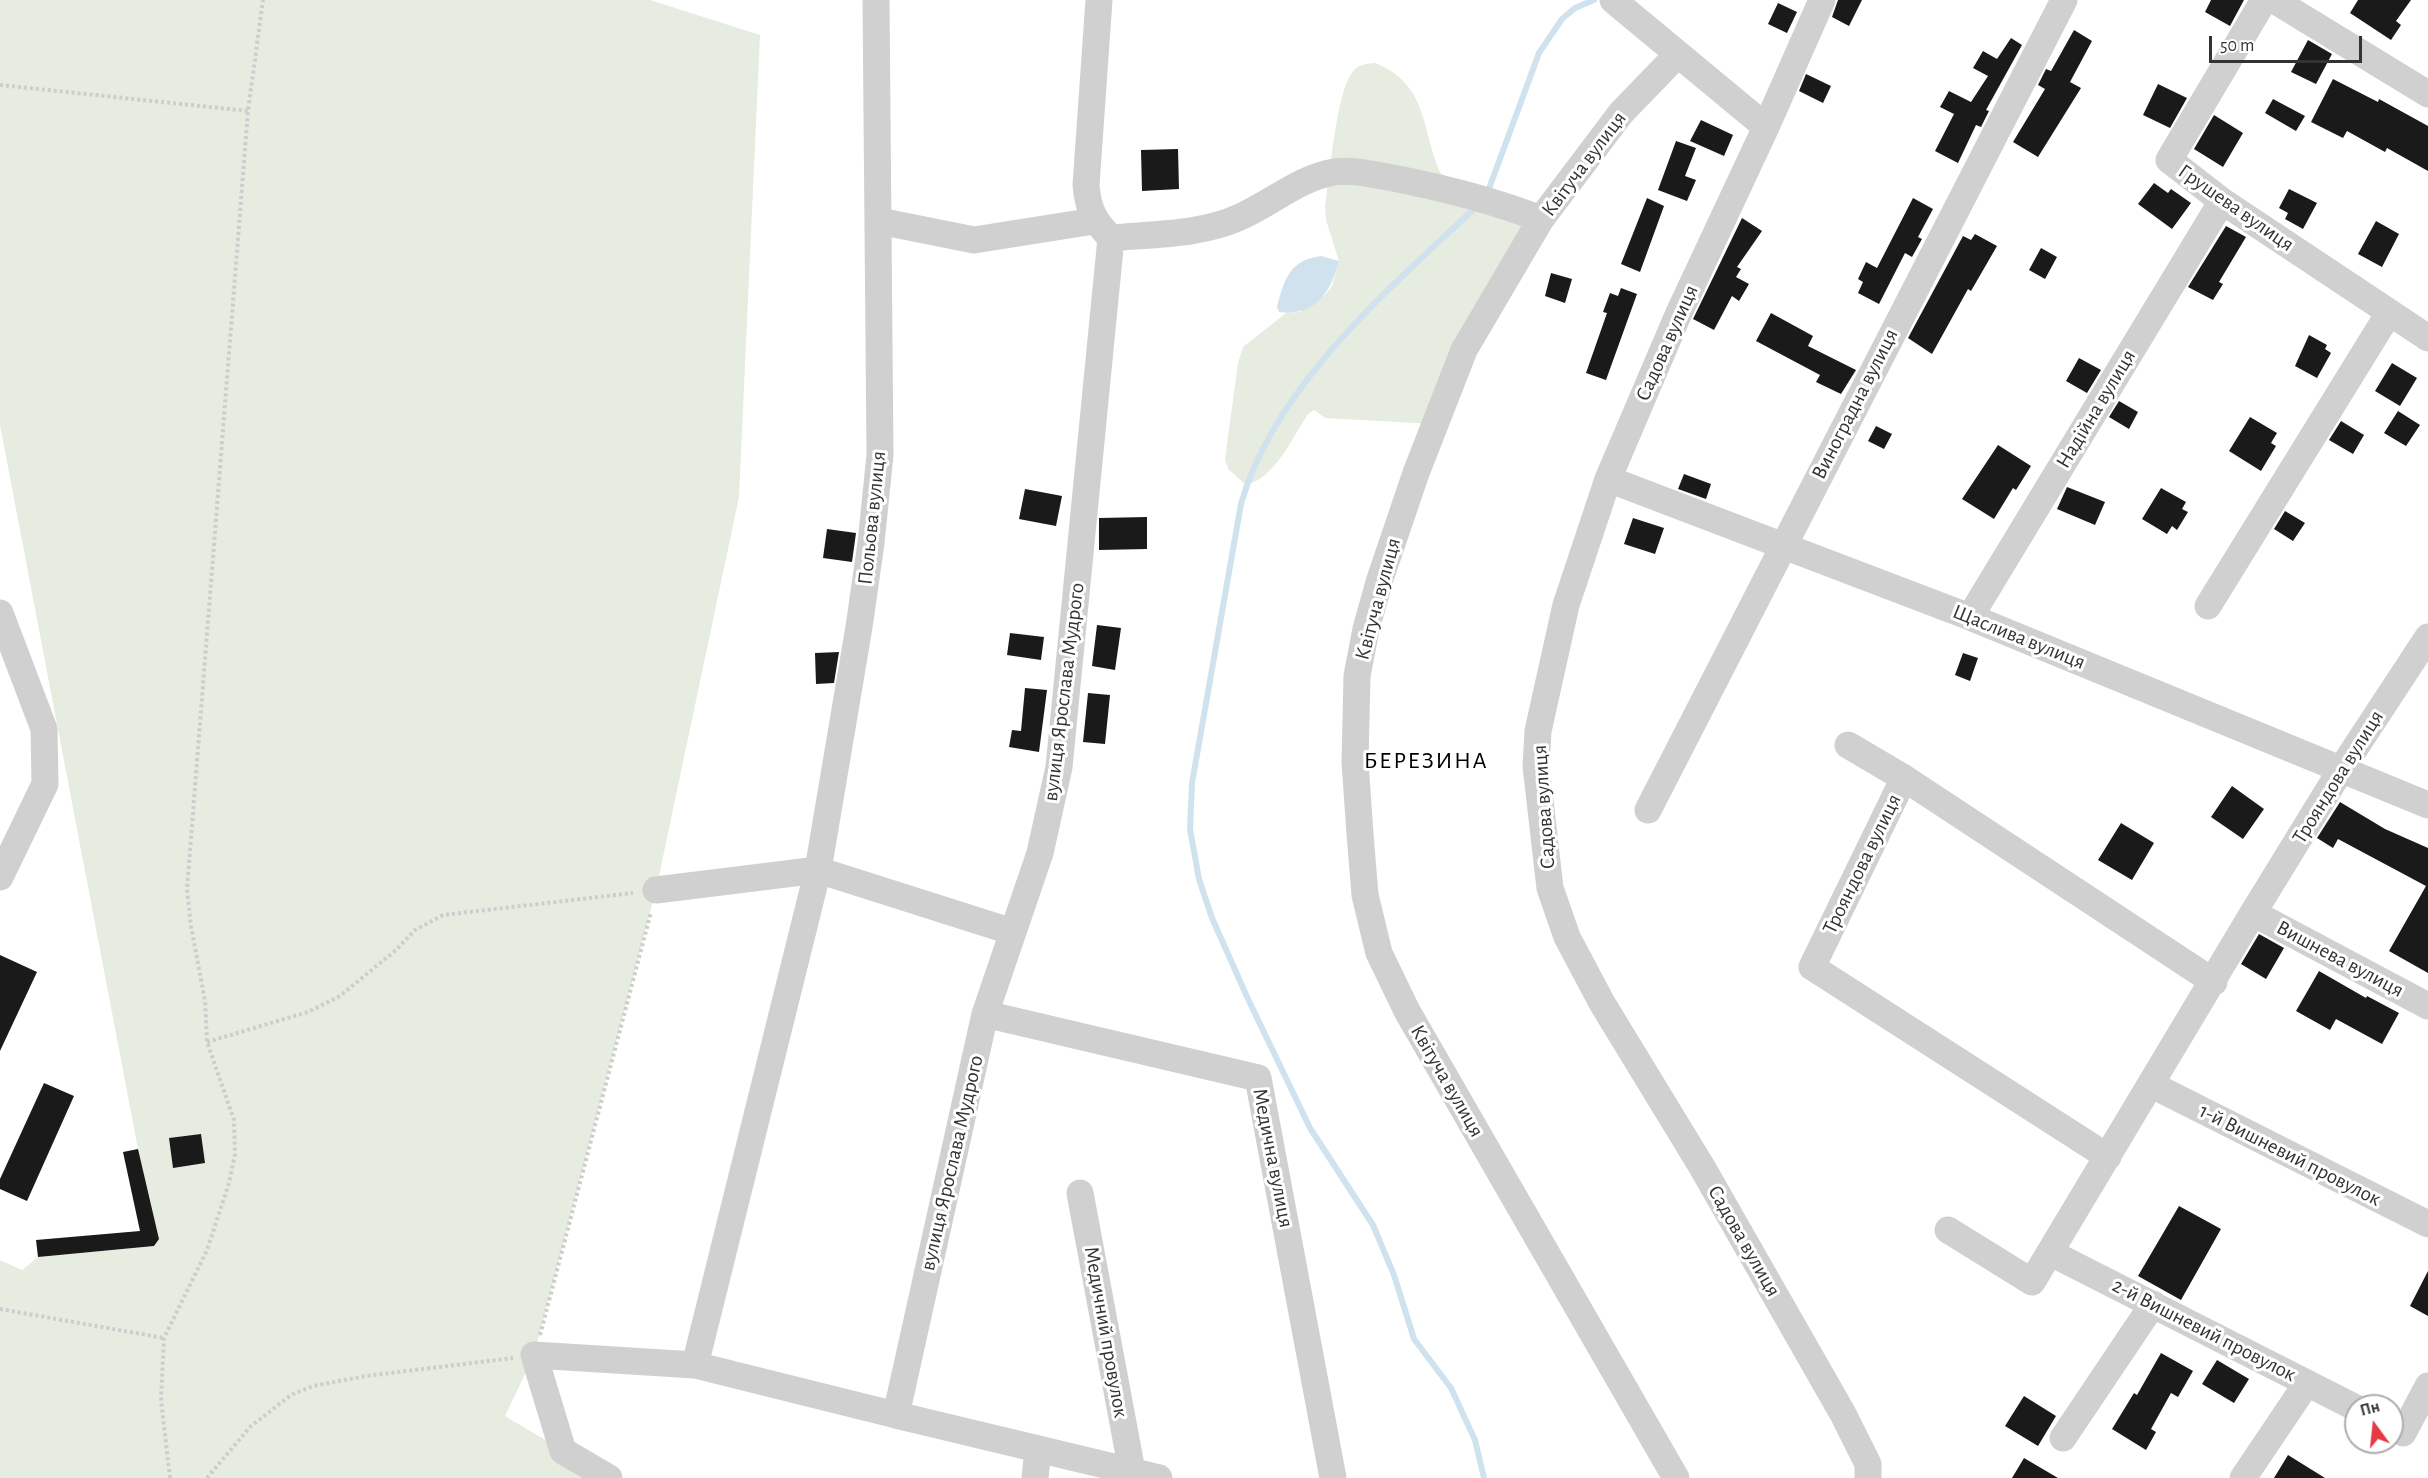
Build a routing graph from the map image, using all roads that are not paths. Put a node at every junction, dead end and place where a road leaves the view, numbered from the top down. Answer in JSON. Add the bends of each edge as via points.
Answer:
{"nodes":[{"id":1,"x":876,"y":0,"type":"edge"},
{"id":2,"x":1099,"y":0,"type":"edge"},
{"id":3,"x":1613,"y":0,"type":"edge"},
{"id":4,"x":1822,"y":0,"type":"edge"},
{"id":5,"x":2064,"y":0,"type":"edge"},
{"id":6,"x":2264,"y":0,"type":"edge"},
{"id":7,"x":2274,"y":0,"type":"edge"},
{"id":8,"x":1678,"y":54,"type":"junction"},
{"id":9,"x":2428,"y":94,"type":"edge"},
{"id":10,"x":1766,"y":127,"type":"junction"},
{"id":11,"x":2222,"y":201,"type":"junction"},
{"id":12,"x":1542,"y":219,"type":"junction"},
{"id":13,"x":879,"y":221,"type":"junction"},
{"id":14,"x":1102,"y":230,"type":"junction"},
{"id":15,"x":2389,"y":314,"type":"junction"},
{"id":16,"x":2428,"y":338,"type":"edge"},
{"id":17,"x":1608,"y":479,"type":"junction"},
{"id":18,"x":1782,"y":545,"type":"junction"},
{"id":19,"x":2208,"y":606,"type":"dead end"},
{"id":20,"x":0,"y":614,"type":"edge"},
{"id":21,"x":1970,"y":617,"type":"junction"},
{"id":22,"x":2428,"y":637,"type":"edge"},
{"id":23,"x":1848,"y":745,"type":"dead end"},
{"id":24,"x":2342,"y":768,"type":"junction"},
{"id":25,"x":1904,"y":778,"type":"junction"},
{"id":26,"x":2428,"y":805,"type":"edge"},
{"id":27,"x":1648,"y":810,"type":"dead end"},
{"id":28,"x":818,"y":870,"type":"junction"},
{"id":29,"x":0,"y":877,"type":"edge"},
{"id":30,"x":656,"y":890,"type":"road end"},
{"id":31,"x":2253,"y":913,"type":"junction"},
{"id":32,"x":1013,"y":932,"type":"junction"},
{"id":33,"x":2214,"y":982,"type":"junction"},
{"id":34,"x":2428,"y":1006,"type":"edge"},
{"id":35,"x":985,"y":1014,"type":"junction"},
{"id":36,"x":2152,"y":1085,"type":"junction"},
{"id":37,"x":2108,"y":1157,"type":"junction"},
{"id":38,"x":1080,"y":1193,"type":"dead end"},
{"id":39,"x":2428,"y":1224,"type":"edge"},
{"id":40,"x":1948,"y":1230,"type":"dead end"},
{"id":41,"x":2051,"y":1252,"type":"junction"},
{"id":42,"x":2152,"y":1304,"type":"junction"},
{"id":43,"x":695,"y":1365,"type":"junction"},
{"id":44,"x":2307,"y":1383,"type":"junction"},
{"id":45,"x":2428,"y":1386,"type":"edge"},
{"id":46,"x":2344,"y":1402,"type":"edge"},
{"id":47,"x":896,"y":1415,"type":"junction"},
{"id":48,"x":2404,"y":1431,"type":"edge"},
{"id":49,"x":2063,"y":1438,"type":"dead end"},
{"id":50,"x":1038,"y":1449,"type":"junction"},
{"id":51,"x":1132,"y":1471,"type":"junction"},
{"id":52,"x":609,"y":1478,"type":"edge"},
{"id":53,"x":1035,"y":1478,"type":"edge"},
{"id":54,"x":1159,"y":1478,"type":"edge"},
{"id":55,"x":1333,"y":1478,"type":"edge"},
{"id":56,"x":1676,"y":1478,"type":"edge"},
{"id":57,"x":1868,"y":1478,"type":"edge"},
{"id":58,"x":2243,"y":1478,"type":"edge"}],
"edges":[{"from":1,"to":13,"type":"street","name":"Польова вулиця"},
{"from":2,"to":14,"type":"street","name":"вулиця Ярослава Мудрого","via":[[1086,185],[1087,203]]},
{"from":3,"to":8,"type":"street"},
{"from":4,"to":10,"type":"street","name":"Садова вулиця"},
{"from":5,"to":18,"type":"street","name":"Виноградна вулиця"},
{"from":6,"to":11,"type":"street","name":"Грушева вулиця","via":[[2169,160]]},
{"from":7,"to":9,"type":"street"},
{"from":8,"to":10,"type":"street"},
{"from":8,"to":12,"type":"street","name":"Квітуча вулиця","via":[[1621,113]]},
{"from":10,"to":17,"type":"street","name":"Садова вулиця","via":[[1678,315]]},
{"from":11,"to":15,"type":"street","name":"Грушева вулиця"},
{"from":11,"to":21,"type":"street","name":"Надійна вулиця"},
{"from":12,"to":14,"type":"street","via":[[1440,187],[1336,172],[1309,179],[1240,217],[1212,227]]},
{"from":12,"to":56,"type":"street","name":"Квітуча вулиця","via":[[1464,350],[1416,473],[1366,629],[1357,676],[1355,741],[1365,895],[1379,953],[1407,1011]]},
{"from":13,"to":14,"type":"street","via":[[974,240]]},
{"from":13,"to":28,"type":"street","name":"Польова вулиця","via":[[877,499]]},
{"from":14,"to":32,"type":"street","name":"вулиця Ярослава Мудрого","via":[[1059,767],[1040,853]]},
{"from":15,"to":16,"type":"street","name":"Грушева вулиця"},
{"from":15,"to":19,"type":"street"},
{"from":17,"to":18,"type":"street","name":"Щаслива вулиця"},
{"from":17,"to":57,"type":"street","name":"Садова вулиця","via":[[1566,605],[1538,731],[1536,766],[1550,888],[1557,914],[1583,970],[1844,1414],[1868,1464]]},
{"from":18,"to":21,"type":"street","name":"Щаслива вулиця"},
{"from":18,"to":27,"type":"street","name":"Виноградна вулиця"},
{"from":20,"to":29,"type":"street","via":[[44,729],[45,784]]},
{"from":21,"to":24,"type":"street","name":"Щаслива вулиця"},
{"from":22,"to":24,"type":"street","name":"Трояндова вулиця"},
{"from":23,"to":25,"type":"street"},
{"from":24,"to":26,"type":"street","name":"Щаслива вулиця"},
{"from":24,"to":31,"type":"street","name":"Трояндова вулиця"},
{"from":25,"to":33,"type":"street","name":"Трояндова вулиця"},
{"from":25,"to":37,"type":"street","name":"Трояндова вулиця","via":[[1812,967]]},
{"from":28,"to":30,"type":"street"},
{"from":28,"to":32,"type":"street"},
{"from":28,"to":43,"type":"street","name":"Польова вулиця"},
{"from":31,"to":33,"type":"street","name":"Трояндова вулиця"},
{"from":31,"to":34,"type":"street","name":"Вишнева вулиця"},
{"from":32,"to":35,"type":"street","name":"вулиця Ярослава Мудрого"},
{"from":33,"to":36,"type":"street","name":"Трояндова вулиця"},
{"from":35,"to":47,"type":"street","name":"вулиця Ярослава Мудрого"},
{"from":35,"to":55,"type":"street","name":"Медична вулиця","via":[[1258,1078]]},
{"from":36,"to":37,"type":"street","name":"Трояндова вулиця"},
{"from":36,"to":39,"type":"street","name":"1-й Вишневий провулок"},
{"from":37,"to":41,"type":"street","name":"Трояндова вулиця"},
{"from":38,"to":51,"type":"street","name":"Медичний провулок"},
{"from":40,"to":41,"type":"street","name":"Трояндова вулиця","via":[[2032,1282]]},
{"from":41,"to":42,"type":"street","name":"2-й Вишневий провулок"},
{"from":42,"to":44,"type":"street","name":"2-й Вишневий провулок"},
{"from":42,"to":49,"type":"street"},
{"from":43,"to":47,"type":"street"},
{"from":43,"to":52,"type":"street","via":[[534,1355],[563,1451]]},
{"from":44,"to":46,"type":"street","name":"2-й Вишневий провулок"},
{"from":44,"to":58,"type":"street"},
{"from":45,"to":48,"type":"street"},
{"from":47,"to":50,"type":"street"},
{"from":50,"to":51,"type":"street"},
{"from":50,"to":53,"type":"street"},
{"from":51,"to":54,"type":"street"}]}
